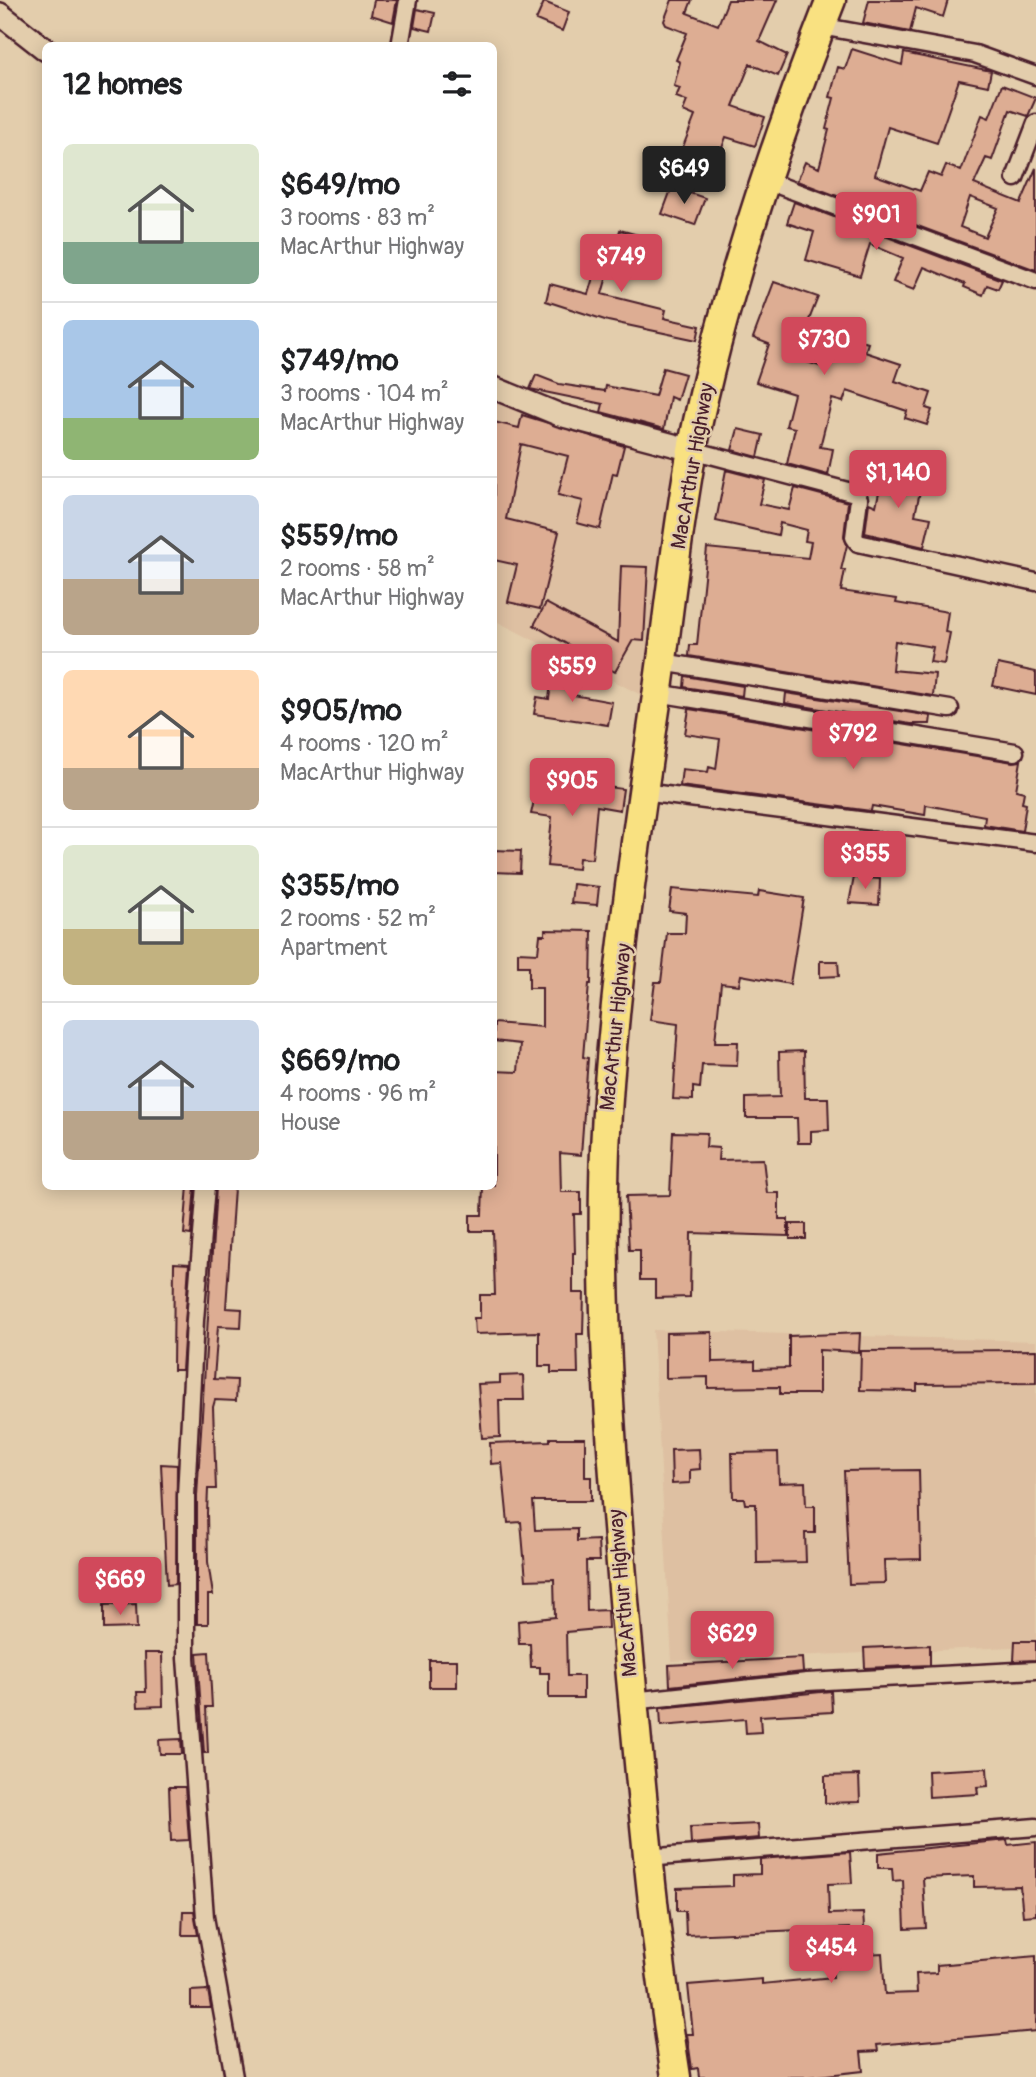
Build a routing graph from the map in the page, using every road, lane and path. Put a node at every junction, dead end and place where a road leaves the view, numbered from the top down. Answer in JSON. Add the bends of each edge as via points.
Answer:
{"nodes":[{"id":1,"x":408,"y":0,"type":"edge"},
{"id":2,"x":831,"y":0,"type":"edge"},
{"id":3,"x":0,"y":14,"type":"edge"},
{"id":4,"x":820,"y":26,"type":"junction"},
{"id":5,"x":401,"y":42,"type":"edge"},
{"id":6,"x":42,"y":47,"type":"edge"},
{"id":7,"x":1036,"y":76,"type":"edge"},
{"id":8,"x":1036,"y":123,"type":"edge"},
{"id":9,"x":1015,"y":178,"type":"dead end"},
{"id":10,"x":767,"y":181,"type":"junction"},
{"id":11,"x":1036,"y":281,"type":"edge"},
{"id":12,"x":497,"y":389,"type":"edge"},
{"id":13,"x":692,"y":450,"type":"junction"},
{"id":14,"x":1036,"y":582,"type":"edge"},
{"id":15,"x":662,"y":662,"type":"junction"},
{"id":16,"x":657,"y":693,"type":"junction"},
{"id":17,"x":950,"y":709,"type":"dead end"},
{"id":18,"x":1014,"y":752,"type":"dead end"},
{"id":19,"x":643,"y":792,"type":"junction"},
{"id":20,"x":1036,"y":843,"type":"edge"},
{"id":21,"x":206,"y":1190,"type":"edge"},
{"id":22,"x":1036,"y":1671,"type":"edge"},
{"id":23,"x":632,"y":1701,"type":"junction"},
{"id":24,"x":1036,"y":1827,"type":"edge"},
{"id":25,"x":646,"y":1858,"type":"junction"},
{"id":26,"x":234,"y":2077,"type":"edge"},
{"id":27,"x":676,"y":2077,"type":"edge"}],
"edges":[{"from":1,"to":5,"type":"street"},
{"from":2,"to":4,"type":"highway","name":"MacArthur Highway"},
{"from":3,"to":6,"type":"street"},
{"from":4,"to":7,"type":"street","via":[[975,54]]},
{"from":4,"to":10,"type":"highway","name":"MacArthur Highway"},
{"from":8,"to":9,"type":"street"},
{"from":10,"to":11,"type":"street"},
{"from":10,"to":13,"type":"highway","name":"MacArthur Highway","via":[[706,384]]},
{"from":12,"to":13,"type":"street","via":[[560,415]]},
{"from":13,"to":14,"type":"street","via":[[858,495],[854,537],[858,543]]},
{"from":13,"to":15,"type":"highway","name":"MacArthur Highway"},
{"from":15,"to":16,"type":"highway","name":"MacArthur Highway"},
{"from":15,"to":17,"type":"street"},
{"from":16,"to":18,"type":"street"},
{"from":16,"to":19,"type":"highway","name":"MacArthur Highway"},
{"from":19,"to":20,"type":"street"},
{"from":19,"to":23,"type":"highway","name":"MacArthur Highway","via":[[609,1089],[604,1214],[604,1327]]},
{"from":21,"to":26,"type":"street","via":[[187,1496],[187,1670],[205,1917]]},
{"from":22,"to":23,"type":"street","via":[[807,1682]]},
{"from":23,"to":25,"type":"highway","name":"MacArthur Highway"},
{"from":24,"to":25,"type":"street"},
{"from":25,"to":27,"type":"highway","name":"MacArthur Highway"}]}
